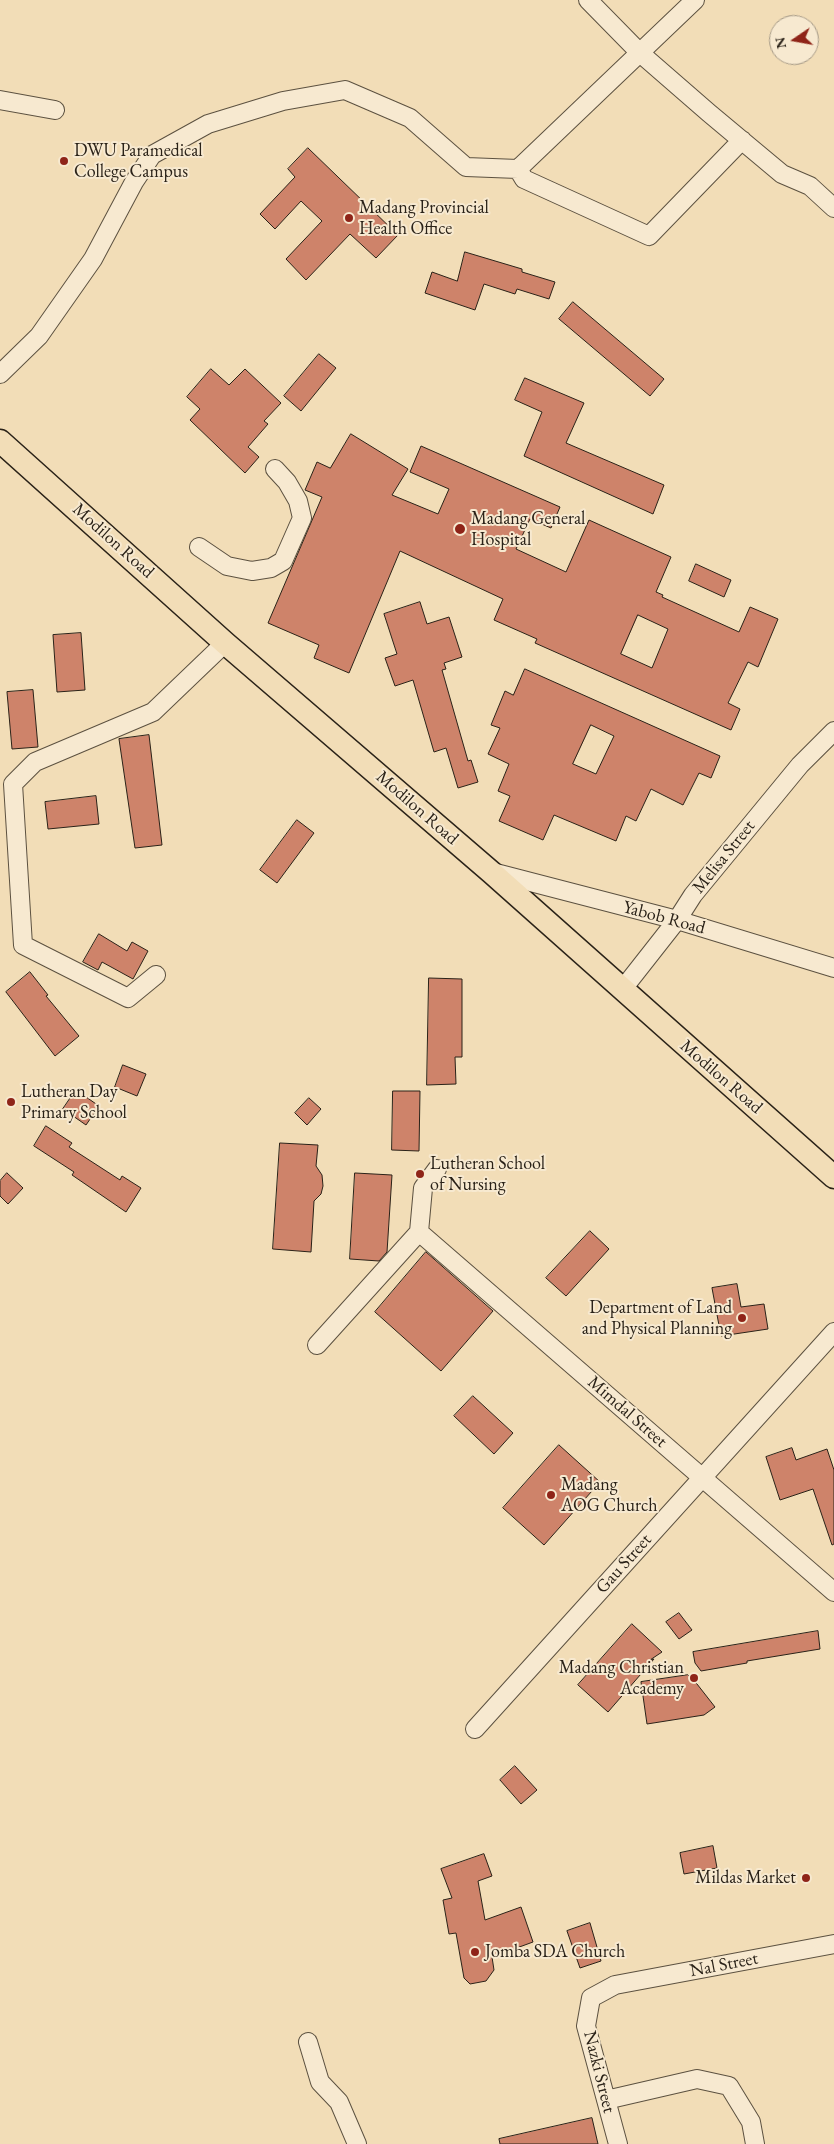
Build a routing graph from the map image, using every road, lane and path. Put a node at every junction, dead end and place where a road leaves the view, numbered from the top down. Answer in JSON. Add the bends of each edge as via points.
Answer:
{"nodes":[{"id":1,"x":588,"y":0,"type":"edge"},
{"id":2,"x":695,"y":0,"type":"edge"},
{"id":3,"x":640,"y":53,"type":"junction"},
{"id":4,"x":0,"y":100,"type":"edge"},
{"id":5,"x":55,"y":110,"type":"dead end"},
{"id":6,"x":742,"y":140,"type":"junction"},
{"id":7,"x":518,"y":169,"type":"junction"},
{"id":8,"x":834,"y":208,"type":"edge"},
{"id":9,"x":0,"y":374,"type":"edge"},
{"id":10,"x":0,"y":441,"type":"edge"},
{"id":11,"x":275,"y":469,"type":"dead end"},
{"id":12,"x":199,"y":547,"type":"dead end"},
{"id":13,"x":225,"y":643,"type":"junction"},
{"id":14,"x":834,"y":731,"type":"edge"},
{"id":15,"x":492,"y":872,"type":"junction"},
{"id":16,"x":677,"y":920,"type":"junction"},
{"id":17,"x":834,"y":968,"type":"edge"},
{"id":18,"x":156,"y":975,"type":"dead end"},
{"id":19,"x":622,"y":990,"type":"junction"},
{"id":20,"x":437,"y":1169,"type":"dead end"},
{"id":21,"x":834,"y":1177,"type":"edge"},
{"id":22,"x":419,"y":1232,"type":"junction"},
{"id":23,"x":834,"y":1332,"type":"edge"},
{"id":24,"x":317,"y":1345,"type":"dead end"},
{"id":25,"x":703,"y":1478,"type":"junction"},
{"id":26,"x":834,"y":1592,"type":"edge"},
{"id":27,"x":475,"y":1730,"type":"dead end"},
{"id":28,"x":834,"y":1944,"type":"edge"},
{"id":29,"x":615,"y":1985,"type":"joint"},
{"id":30,"x":308,"y":2042,"type":"dead end"},
{"id":31,"x":606,"y":2100,"type":"junction"},
{"id":32,"x":357,"y":2144,"type":"edge"},
{"id":33,"x":618,"y":2144,"type":"edge"},
{"id":34,"x":755,"y":2144,"type":"edge"}],
"edges":[{"from":1,"to":3,"type":"street"},
{"from":2,"to":3,"type":"street"},
{"from":3,"to":6,"type":"street"},
{"from":3,"to":7,"type":"street"},
{"from":4,"to":5,"type":"street"},
{"from":6,"to":7,"type":"street","via":[[649,236],[524,179]]},
{"from":6,"to":8,"type":"street","via":[[782,174],[810,186]]},
{"from":7,"to":9,"type":"street","via":[[466,167],[410,118],[345,90],[283,101],[208,124],[152,155],[93,259],[38,336]]},
{"from":10,"to":13,"type":"main road","name":"Modilon Road"},
{"from":11,"to":12,"type":"street","via":[[298,501],[302,518],[284,561],[271,568],[252,571],[227,566]]},
{"from":13,"to":15,"type":"main road","name":"Modilon Road"},
{"from":13,"to":18,"type":"street","via":[[153,712],[35,762],[12,784],[23,944],[128,998]]},
{"from":14,"to":16,"type":"street","name":"Melisa Street","via":[[800,765],[693,895]]},
{"from":15,"to":16,"type":"street","name":"Yabob Road"},
{"from":15,"to":19,"type":"main road","name":"Modilon Road"},
{"from":16,"to":17,"type":"street","name":"Yabob Road"},
{"from":16,"to":19,"type":"street","name":"Melisa Street"},
{"from":19,"to":21,"type":"main road","name":"Modilon Road"},
{"from":20,"to":22,"type":"street","via":[[424,1188]]},
{"from":22,"to":24,"type":"street"},
{"from":22,"to":25,"type":"street","name":"Mimdal Street"},
{"from":23,"to":25,"type":"street","name":"Gau Street"},
{"from":25,"to":26,"type":"street","name":"Mimdal Street"},
{"from":25,"to":27,"type":"street","name":"Gau Street"},
{"from":28,"to":29,"type":"street","name":"Nal Street"},
{"from":29,"to":31,"type":"street","name":"Nazki Street","via":[[591,1998],[586,2026]]},
{"from":30,"to":32,"type":"street","via":[[320,2082],[339,2102]]},
{"from":31,"to":33,"type":"street","name":"Nazki Street"},
{"from":31,"to":34,"type":"street","via":[[697,2080],[729,2086],[751,2122]]}]}
